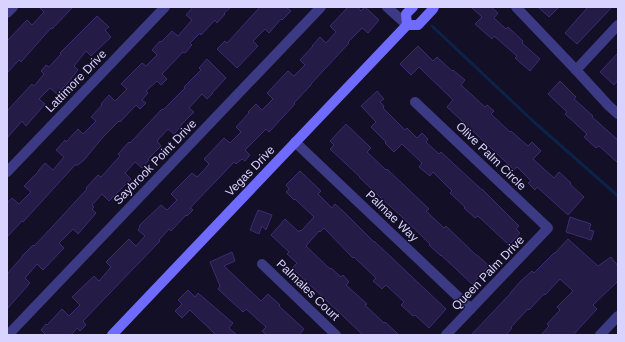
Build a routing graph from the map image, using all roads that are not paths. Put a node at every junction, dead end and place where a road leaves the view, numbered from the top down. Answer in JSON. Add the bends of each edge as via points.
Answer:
{"nodes":[{"id":1,"x":13,"y":7,"type":"edge"},
{"id":2,"x":165,"y":7,"type":"edge"},
{"id":3,"x":321,"y":7,"type":"edge"},
{"id":4,"x":387,"y":7,"type":"edge"},
{"id":5,"x":413,"y":7,"type":"edge"},
{"id":6,"x":434,"y":7,"type":"edge"},
{"id":7,"x":516,"y":7,"type":"edge"},
{"id":8,"x":7,"y":13,"type":"edge"},
{"id":9,"x":407,"y":25,"type":"junction"},
{"id":10,"x":618,"y":25,"type":"edge"},
{"id":11,"x":576,"y":70,"type":"junction"},
{"id":12,"x":416,"y":102,"type":"dead end"},
{"id":13,"x":618,"y":114,"type":"edge"},
{"id":14,"x":295,"y":142,"type":"junction"},
{"id":15,"x":7,"y":172,"type":"edge"},
{"id":16,"x":548,"y":228,"type":"joint"},
{"id":17,"x":262,"y":264,"type":"dead end"},
{"id":18,"x":470,"y":309,"type":"junction"},
{"id":19,"x":618,"y":316,"type":"edge"},
{"id":20,"x":8,"y":334,"type":"edge"},
{"id":21,"x":112,"y":335,"type":"edge"},
{"id":22,"x":336,"y":335,"type":"edge"},
{"id":23,"x":446,"y":335,"type":"edge"},
{"id":24,"x":600,"y":335,"type":"edge"}],
"edges":[{"from":1,"to":8,"type":"street"},
{"from":2,"to":15,"type":"street","name":"Lattimore Drive"},
{"from":3,"to":20,"type":"street","name":"Saybrook Point Drive"},
{"from":4,"to":9,"type":"street"},
{"from":5,"to":9,"type":"main road","name":"Vegas Drive","via":[[406,14]]},
{"from":6,"to":9,"type":"main road","name":"Vegas Drive","via":[[418,25]]},
{"from":7,"to":11,"type":"street"},
{"from":9,"to":14,"type":"main road","name":"Vegas Drive"},
{"from":10,"to":11,"type":"street"},
{"from":11,"to":13,"type":"street"},
{"from":12,"to":16,"type":"street","name":"Olive Palm Circle"},
{"from":14,"to":18,"type":"street","name":"Palmae Way"},
{"from":14,"to":21,"type":"main road","name":"Vegas Drive"},
{"from":16,"to":18,"type":"street","name":"Queen Palm Drive"},
{"from":17,"to":22,"type":"street","name":"Palmales Court"},
{"from":18,"to":23,"type":"street","name":"Queen Palm Drive"},
{"from":19,"to":24,"type":"street"}]}
